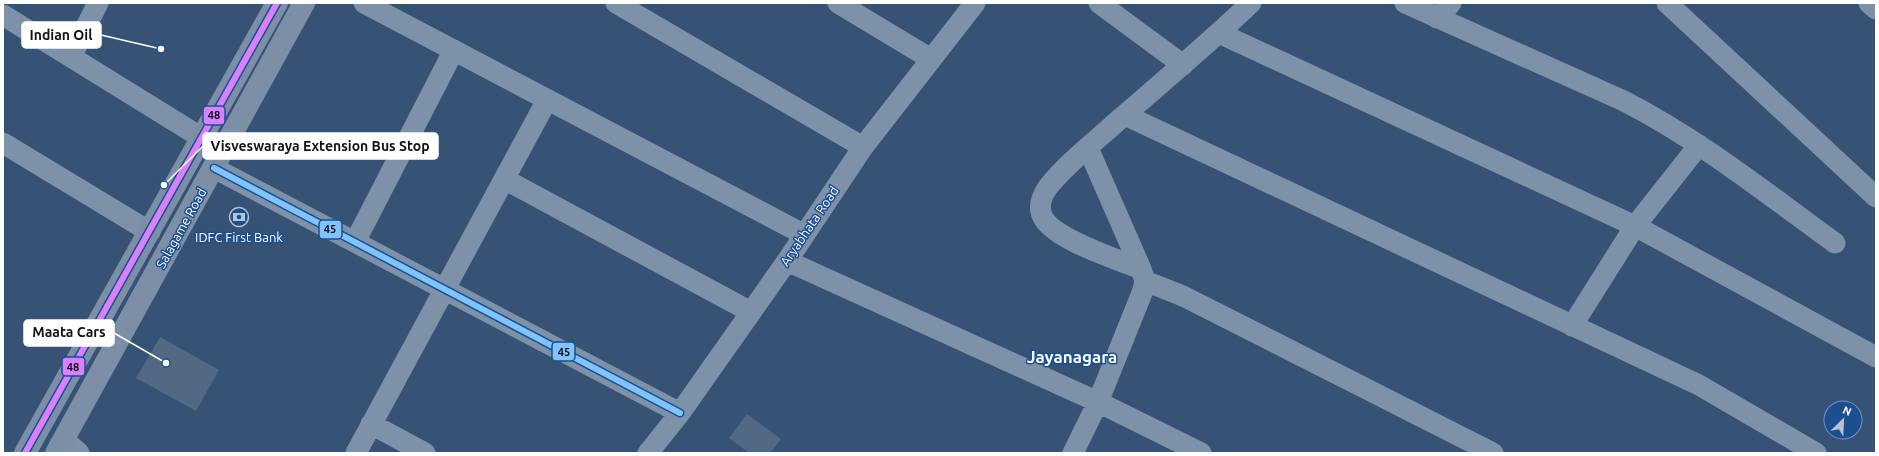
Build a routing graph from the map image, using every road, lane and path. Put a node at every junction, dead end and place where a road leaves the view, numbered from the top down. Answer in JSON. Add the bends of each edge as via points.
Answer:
{"nodes":[{"id":1,"x":98,"y":3,"type":"edge"},
{"id":2,"x":277,"y":3,"type":"edge"},
{"id":3,"x":304,"y":3,"type":"edge"},
{"id":4,"x":364,"y":3,"type":"edge"},
{"id":5,"x":616,"y":3,"type":"edge"},
{"id":6,"x":838,"y":3,"type":"edge"},
{"id":7,"x":975,"y":3,"type":"edge"},
{"id":8,"x":1099,"y":3,"type":"edge"},
{"id":9,"x":1251,"y":3,"type":"edge"},
{"id":10,"x":1405,"y":3,"type":"edge"},
{"id":11,"x":1451,"y":3,"type":"edge"},
{"id":12,"x":1666,"y":3,"type":"edge"},
{"id":13,"x":1869,"y":3,"type":"edge"},
{"id":14,"x":1876,"y":9,"type":"edge"},
{"id":15,"x":3,"y":16,"type":"edge"},
{"id":16,"x":1437,"y":18,"type":"junction"},
{"id":17,"x":1220,"y":33,"type":"junction"},
{"id":18,"x":454,"y":50,"type":"junction"},
{"id":19,"x":71,"y":57,"type":"junction"},
{"id":20,"x":931,"y":59,"type":"junction"},
{"id":21,"x":1183,"y":65,"type":"junction"},
{"id":22,"x":547,"y":100,"type":"junction"},
{"id":23,"x":1125,"y":115,"type":"junction"},
{"id":24,"x":202,"y":138,"type":"junction"},
{"id":25,"x":3,"y":143,"type":"edge"},
{"id":26,"x":1699,"y":145,"type":"junction"},
{"id":27,"x":862,"y":147,"type":"junction"},
{"id":28,"x":1088,"y":148,"type":"junction"},
{"id":29,"x":219,"y":159,"type":"junction"},
{"id":30,"x":504,"y":179,"type":"junction"},
{"id":31,"x":1876,"y":197,"type":"edge"},
{"id":32,"x":1635,"y":226,"type":"junction"},
{"id":33,"x":150,"y":232,"type":"junction"},
{"id":34,"x":803,"y":234,"type":"junction"},
{"id":35,"x":355,"y":242,"type":"junction"},
{"id":36,"x":1835,"y":243,"type":"dead end"},
{"id":37,"x":787,"y":261,"type":"junction"},
{"id":38,"x":1143,"y":275,"type":"junction"},
{"id":39,"x":444,"y":288,"type":"junction"},
{"id":40,"x":751,"y":312,"type":"junction"},
{"id":41,"x":1572,"y":326,"type":"junction"},
{"id":42,"x":1876,"y":357,"type":"edge"},
{"id":43,"x":1098,"y":402,"type":"junction"},
{"id":44,"x":680,"y":413,"type":"junction"},
{"id":45,"x":371,"y":424,"type":"junction"},
{"id":46,"x":67,"y":448,"type":"edge"},
{"id":47,"x":25,"y":453,"type":"edge"},
{"id":48,"x":356,"y":453,"type":"edge"},
{"id":49,"x":425,"y":453,"type":"edge"},
{"id":50,"x":648,"y":453,"type":"edge"},
{"id":51,"x":1073,"y":453,"type":"edge"},
{"id":52,"x":1201,"y":453,"type":"edge"},
{"id":53,"x":1493,"y":453,"type":"edge"},
{"id":54,"x":1816,"y":453,"type":"edge"}],
"edges":[{"from":1,"to":19,"type":"street"},
{"from":2,"to":24,"type":"main road"},
{"from":3,"to":29,"type":"main road","name":"Salagame Road"},
{"from":4,"to":18,"type":"street"},
{"from":5,"to":27,"type":"street"},
{"from":6,"to":20,"type":"street"},
{"from":7,"to":20,"type":"street","name":"Aryabhata Road"},
{"from":8,"to":21,"type":"street"},
{"from":9,"to":17,"type":"street"},
{"from":10,"to":16,"type":"street"},
{"from":11,"to":16,"type":"street"},
{"from":12,"to":31,"type":"street"},
{"from":13,"to":14,"type":"street"},
{"from":15,"to":19,"type":"street"},
{"from":16,"to":26,"type":"street","via":[[1624,101],[1656,117]]},
{"from":17,"to":21,"type":"street"},
{"from":17,"to":32,"type":"street"},
{"from":18,"to":22,"type":"street"},
{"from":18,"to":35,"type":"street"},
{"from":19,"to":24,"type":"street"},
{"from":20,"to":27,"type":"street","name":"Aryabhata Road"},
{"from":21,"to":23,"type":"street"},
{"from":22,"to":30,"type":"street"},
{"from":22,"to":34,"type":"street"},
{"from":23,"to":28,"type":"street"},
{"from":23,"to":41,"type":"street"},
{"from":24,"to":29,"type":"street"},
{"from":24,"to":33,"type":"main road"},
{"from":25,"to":33,"type":"street"},
{"from":26,"to":32,"type":"street"},
{"from":26,"to":36,"type":"street"},
{"from":27,"to":34,"type":"street","name":"Aryabhata Road"},
{"from":28,"to":38,"type":"street"},
{"from":28,"to":38,"type":"street","via":[[1048,188],[1041,200],[1041,213],[1048,226],[1063,236]]},
{"from":29,"to":35,"type":"street"},
{"from":29,"to":46,"type":"main road","name":"Salagame Road"},
{"from":30,"to":39,"type":"street"},
{"from":30,"to":40,"type":"street"},
{"from":32,"to":41,"type":"street"},
{"from":32,"to":42,"type":"street"},
{"from":33,"to":47,"type":"main road"},
{"from":34,"to":37,"type":"street","name":"Aryabhata Road"},
{"from":35,"to":39,"type":"street"},
{"from":37,"to":40,"type":"street","name":"Aryabhata Road"},
{"from":37,"to":43,"type":"street"},
{"from":38,"to":43,"type":"street","via":[[1142,293]]},
{"from":38,"to":53,"type":"street"},
{"from":39,"to":44,"type":"street"},
{"from":39,"to":45,"type":"street"},
{"from":40,"to":44,"type":"street","name":"Aryabhata Road"},
{"from":41,"to":54,"type":"street","via":[[1699,385]]},
{"from":43,"to":51,"type":"street"},
{"from":43,"to":52,"type":"street"},
{"from":44,"to":50,"type":"street","name":"Aryabhata Road"},
{"from":45,"to":48,"type":"street"},
{"from":45,"to":49,"type":"street"}]}
